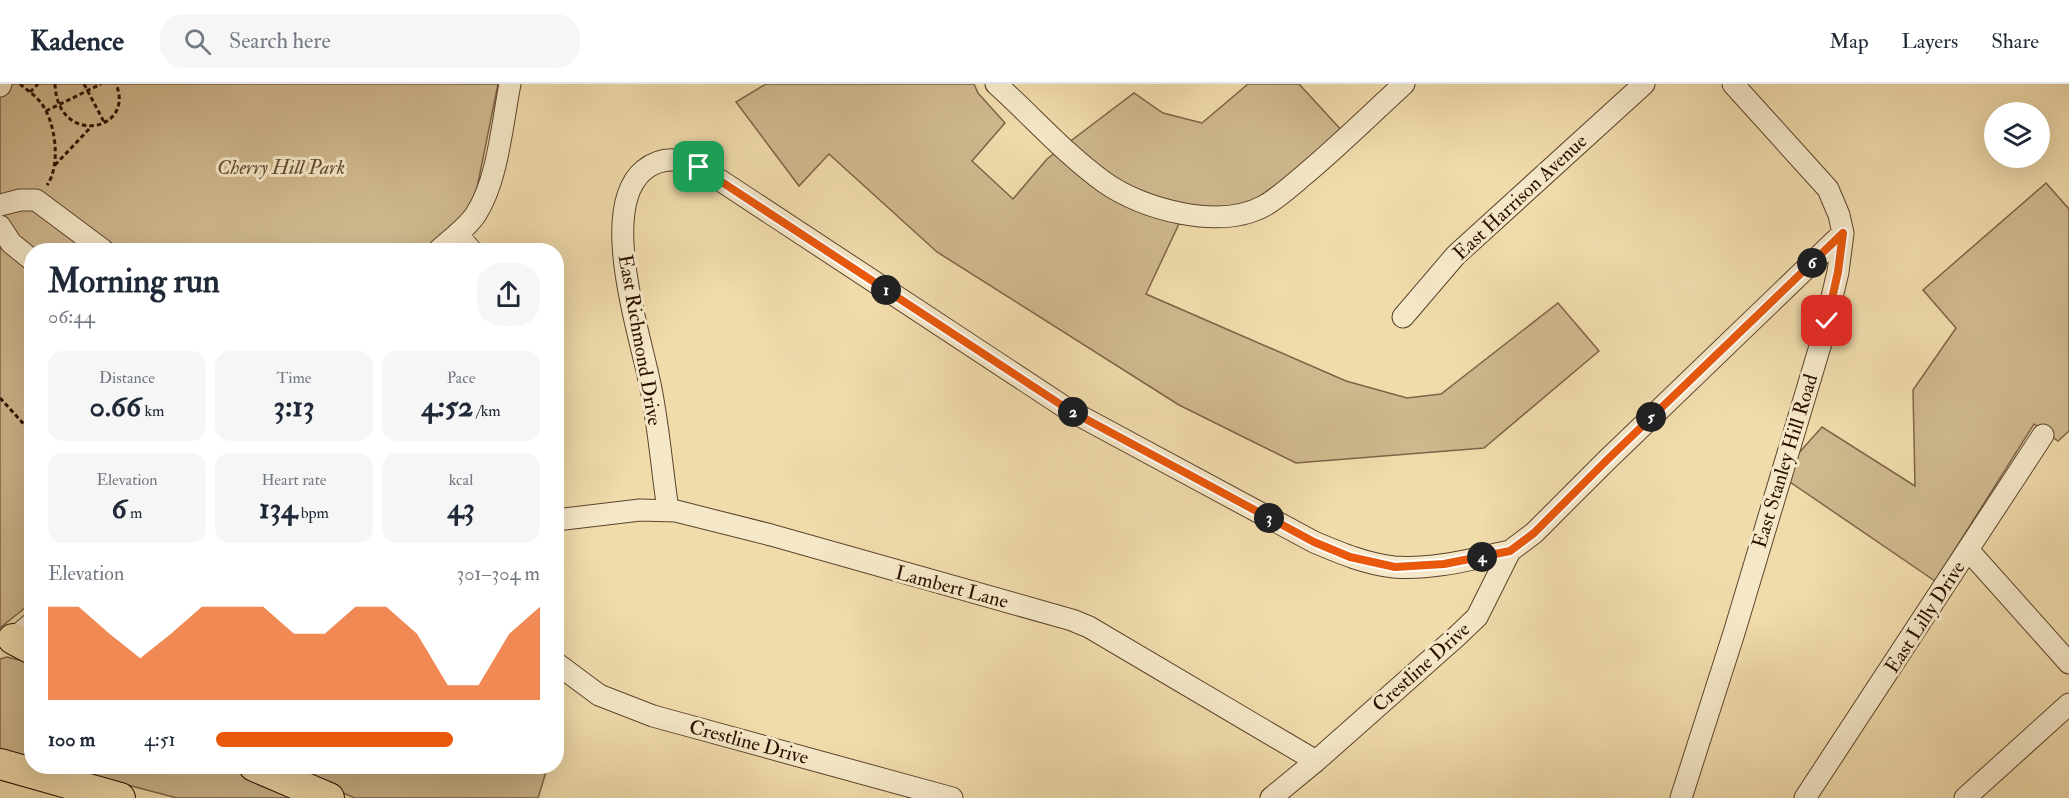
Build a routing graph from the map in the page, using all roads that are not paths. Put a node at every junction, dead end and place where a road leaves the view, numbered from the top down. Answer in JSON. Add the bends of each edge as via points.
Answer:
{"nodes":[{"id":1,"x":510,"y":84,"type":"edge"},
{"id":2,"x":996,"y":84,"type":"edge"},
{"id":3,"x":1404,"y":84,"type":"edge"},
{"id":4,"x":1644,"y":84,"type":"edge"},
{"id":5,"x":1733,"y":84,"type":"edge"},
{"id":6,"x":0,"y":205,"type":"edge"},
{"id":7,"x":0,"y":226,"type":"edge"},
{"id":8,"x":1843,"y":233,"type":"junction"},
{"id":9,"x":457,"y":234,"type":"junction"},
{"id":10,"x":94,"y":243,"type":"edge"},
{"id":11,"x":447,"y":243,"type":"edge"},
{"id":12,"x":465,"y":243,"type":"edge"},
{"id":13,"x":24,"y":254,"type":"edge"},
{"id":14,"x":1403,"y":317,"type":"dead end"},
{"id":15,"x":2043,"y":435,"type":"dead end"},
{"id":16,"x":668,"y":510,"type":"junction"},
{"id":17,"x":564,"y":519,"type":"edge"},
{"id":18,"x":1510,"y":551,"type":"junction"},
{"id":19,"x":1969,"y":551,"type":"junction"},
{"id":20,"x":2069,"y":663,"type":"edge"},
{"id":21,"x":564,"y":669,"type":"edge"},
{"id":22,"x":2069,"y":704,"type":"edge"},
{"id":23,"x":1316,"y":761,"type":"junction"},
{"id":24,"x":0,"y":764,"type":"edge"},
{"id":25,"x":24,"y":771,"type":"edge"},
{"id":26,"x":35,"y":774,"type":"edge"},
{"id":27,"x":272,"y":774,"type":"edge"},
{"id":28,"x":120,"y":798,"type":"edge"},
{"id":29,"x":328,"y":798,"type":"edge"},
{"id":30,"x":951,"y":798,"type":"edge"},
{"id":31,"x":1271,"y":798,"type":"edge"},
{"id":32,"x":1681,"y":798,"type":"edge"},
{"id":33,"x":1805,"y":798,"type":"edge"},
{"id":34,"x":1965,"y":798,"type":"edge"}],
"edges":[{"from":1,"to":9,"type":"street","via":[[487,189],[475,215]]},
{"from":2,"to":3,"type":"street","via":[[1105,182],[1131,197],[1174,212],[1216,217],[1236,216],[1274,200]]},
{"from":4,"to":14,"type":"street","name":"East Harrison Avenue","via":[[1456,255]]},
{"from":5,"to":8,"type":"street","name":"East Stanley Hill Road","via":[[1828,189]]},
{"from":6,"to":10,"type":"street","via":[[36,200]]},
{"from":7,"to":13,"type":"street"},
{"from":8,"to":18,"type":"street","name":"Crestline Drive","via":[[1534,533]]},
{"from":8,"to":32,"type":"street","name":"East Stanley Hill Road","via":[[1838,272],[1818,353]]},
{"from":9,"to":11,"type":"street"},
{"from":9,"to":12,"type":"street"},
{"from":15,"to":19,"type":"street","name":"East Lilly Drive"},
{"from":16,"to":17,"type":"street","name":"Lambert Lane"},
{"from":16,"to":18,"type":"street","name":"East Richmond Drive","via":[[652,390],[623,241],[629,188],[656,162],[678,160],[699,167],[1069,410],[1314,542],[1350,557],[1395,567],[1444,564]]},
{"from":16,"to":23,"type":"street","name":"Lambert Lane","via":[[1072,620]]},
{"from":18,"to":23,"type":"street","name":"Crestline Drive","via":[[1477,617]]},
{"from":19,"to":20,"type":"street"},
{"from":19,"to":33,"type":"street","name":"East Lilly Drive"},
{"from":21,"to":30,"type":"street","name":"Crestline Drive","via":[[599,695],[644,714]]},
{"from":22,"to":34,"type":"street"},
{"from":23,"to":31,"type":"street","name":"Crestline Drive"},
{"from":24,"to":25,"type":"highway"},
{"from":26,"to":28,"type":"highway"},
{"from":27,"to":29,"type":"highway"}]}
